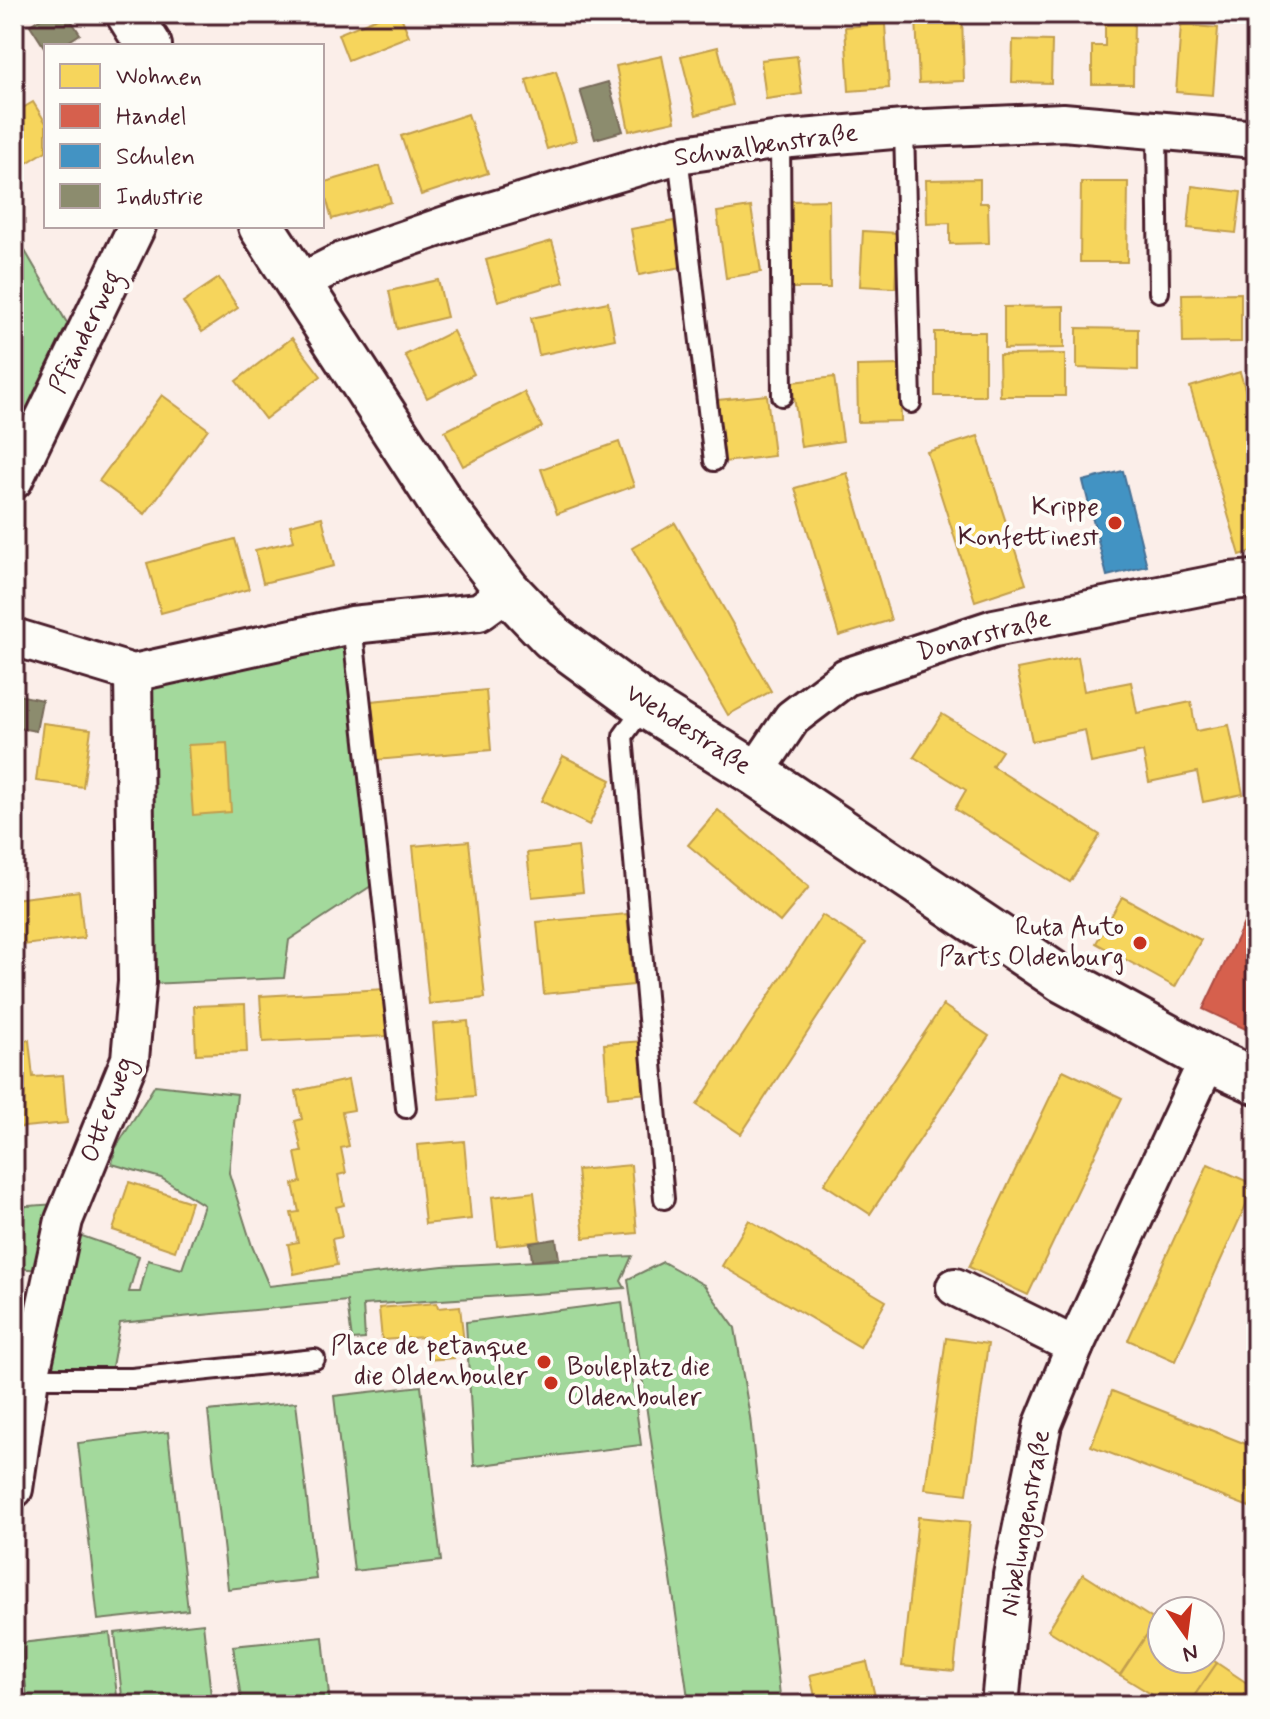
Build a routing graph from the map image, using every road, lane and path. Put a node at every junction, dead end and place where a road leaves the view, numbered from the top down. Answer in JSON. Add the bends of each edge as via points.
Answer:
{"nodes":[{"id":1,"x":129,"y":14,"type":"edge"},
{"id":2,"x":148,"y":44,"type":"edge"},
{"id":3,"x":904,"y":129,"type":"junction"},
{"id":4,"x":1157,"y":130,"type":"junction"},
{"id":5,"x":1256,"y":139,"type":"edge"},
{"id":6,"x":780,"y":140,"type":"junction"},
{"id":7,"x":678,"y":155,"type":"junction"},
{"id":8,"x":136,"y":228,"type":"edge"},
{"id":9,"x":262,"y":228,"type":"edge"},
{"id":10,"x":297,"y":284,"type":"junction"},
{"id":11,"x":1159,"y":292,"type":"dead end"},
{"id":12,"x":782,"y":396,"type":"dead end"},
{"id":13,"x":911,"y":403,"type":"dead end"},
{"id":14,"x":714,"y":461,"type":"dead end"},
{"id":15,"x":14,"y":480,"type":"edge"},
{"id":16,"x":1256,"y":579,"type":"edge"},
{"id":17,"x":508,"y":591,"type":"junction"},
{"id":18,"x":352,"y":625,"type":"junction"},
{"id":19,"x":14,"y":637,"type":"edge"},
{"id":20,"x":133,"y":673,"type":"junction"},
{"id":21,"x":645,"y":705,"type":"junction"},
{"id":22,"x":755,"y":773,"type":"junction"},
{"id":23,"x":1208,"y":1059,"type":"junction"},
{"id":24,"x":1256,"y":1081,"type":"edge"},
{"id":25,"x":406,"y":1108,"type":"dead end"},
{"id":26,"x":664,"y":1199,"type":"dead end"},
{"id":27,"x":955,"y":1287,"type":"dead end"},
{"id":28,"x":1075,"y":1346,"type":"junction"},
{"id":29,"x":315,"y":1359,"type":"dead end"},
{"id":30,"x":30,"y":1378,"type":"junction"},
{"id":31,"x":14,"y":1489,"type":"edge"},
{"id":32,"x":1000,"y":1705,"type":"edge"}],
"edges":[{"from":1,"to":2,"type":"street"},
{"from":3,"to":4,"type":"street","name":"Schwalbenstraße","via":[[1063,122]]},
{"from":3,"to":6,"type":"street","name":"Schwalbenstraße"},
{"from":3,"to":13,"type":"lane"},
{"from":4,"to":5,"type":"street","name":"Schwalbenstraße"},
{"from":4,"to":11,"type":"lane"},
{"from":6,"to":7,"type":"street","name":"Schwalbenstraße"},
{"from":6,"to":12,"type":"lane"},
{"from":7,"to":10,"type":"street","name":"Schwalbenstraße","via":[[460,220],[342,261]]},
{"from":7,"to":14,"type":"lane"},
{"from":8,"to":15,"type":"street","name":"Pfänderweg"},
{"from":9,"to":10,"type":"street","name":"Wehdestraße"},
{"from":10,"to":17,"type":"street","name":"Wehdestraße","via":[[447,512]]},
{"from":16,"to":22,"type":"street","name":"Donarstraße","via":[[994,628],[846,677],[792,718]]},
{"from":17,"to":18,"type":"street","via":[[479,612]]},
{"from":17,"to":21,"type":"street","name":"Wehdestraße","via":[[552,637]]},
{"from":18,"to":20,"type":"street"},
{"from":18,"to":25,"type":"lane"},
{"from":19,"to":20,"type":"street"},
{"from":20,"to":30,"type":"street","name":"Otterweg","via":[[137,982],[130,1059],[64,1220]]},
{"from":21,"to":22,"type":"street","name":"Wehdestraße"},
{"from":21,"to":26,"type":"lane","via":[[623,736]]},
{"from":22,"to":23,"type":"street","name":"Wehdestraße","via":[[1063,980]]},
{"from":23,"to":24,"type":"street","name":"Wehdestraße"},
{"from":23,"to":28,"type":"street","name":"Nibelungenstraße"},
{"from":27,"to":28,"type":"street"},
{"from":28,"to":32,"type":"street","name":"Nibelungenstraße","via":[[1043,1424],[1012,1575]]},
{"from":29,"to":30,"type":"lane","via":[[132,1378]]},
{"from":30,"to":31,"type":"street","name":"Otterweg"}]}
